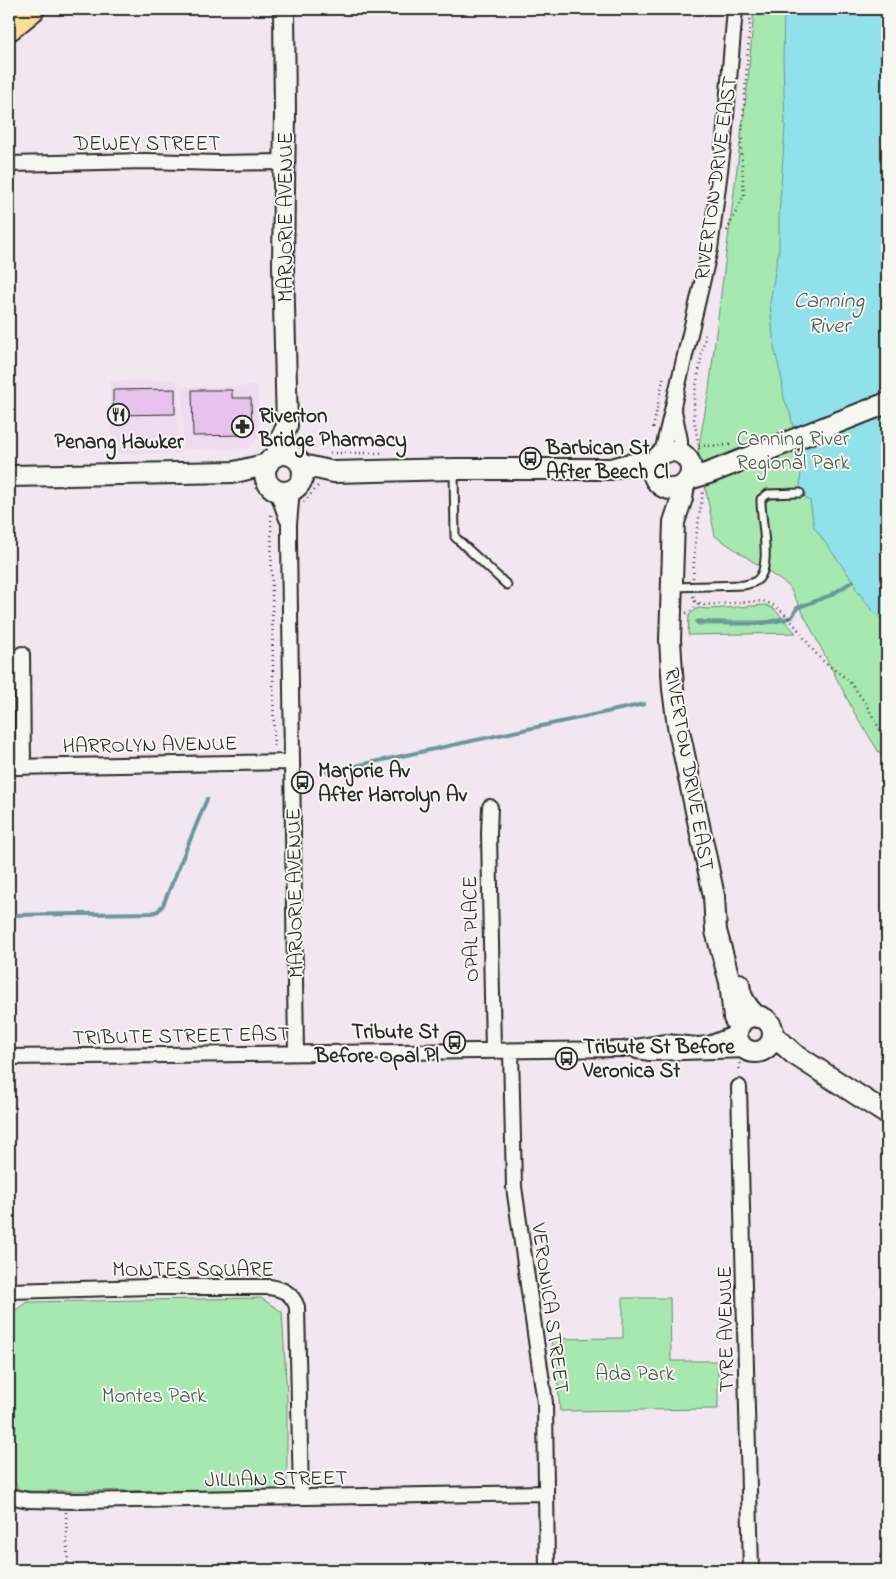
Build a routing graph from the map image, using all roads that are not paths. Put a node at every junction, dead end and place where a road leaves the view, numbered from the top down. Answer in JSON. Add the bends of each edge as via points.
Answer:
{"nodes":[{"id":1,"x":31,"y":9,"type":"edge"},
{"id":2,"x":284,"y":9,"type":"edge"},
{"id":3,"x":735,"y":9,"type":"edge"},
{"id":4,"x":9,"y":27,"type":"edge"},
{"id":5,"x":285,"y":162,"type":"junction"},
{"id":6,"x":9,"y":164,"type":"edge"},
{"id":7,"x":887,"y":403,"type":"edge"},
{"id":8,"x":740,"y":460,"type":"junction"},
{"id":9,"x":675,"y":462,"type":"junction"},
{"id":10,"x":454,"y":469,"type":"junction"},
{"id":11,"x":9,"y":476,"type":"edge"},
{"id":12,"x":294,"y":477,"type":"junction"},
{"id":13,"x":692,"y":484,"type":"junction"},
{"id":14,"x":800,"y":493,"type":"dead end"},
{"id":15,"x":674,"y":522,"type":"junction"},
{"id":16,"x":507,"y":585,"type":"dead end"},
{"id":17,"x":671,"y":587,"type":"junction"},
{"id":18,"x":22,"y":654,"type":"dead end"},
{"id":19,"x":292,"y":762,"type":"junction"},
{"id":20,"x":23,"y":766,"type":"junction"},
{"id":21,"x":9,"y":767,"type":"edge"},
{"id":22,"x":490,"y":807,"type":"dead end"},
{"id":23,"x":714,"y":896,"type":"junction"},
{"id":24,"x":752,"y":1041,"type":"junction"},
{"id":25,"x":624,"y":1048,"type":"junction"},
{"id":26,"x":492,"y":1051,"type":"junction"},
{"id":27,"x":511,"y":1051,"type":"junction"},
{"id":28,"x":296,"y":1052,"type":"junction"},
{"id":29,"x":9,"y":1057,"type":"edge"},
{"id":30,"x":739,"y":1087,"type":"road end"},
{"id":31,"x":887,"y":1114,"type":"edge"},
{"id":32,"x":9,"y":1291,"type":"edge"},
{"id":33,"x":545,"y":1493,"type":"junction"},
{"id":34,"x":9,"y":1496,"type":"edge"},
{"id":35,"x":301,"y":1497,"type":"junction"},
{"id":36,"x":547,"y":1570,"type":"edge"},
{"id":37,"x":750,"y":1570,"type":"edge"}],
"edges":[{"from":1,"to":4,"type":"highway"},
{"from":2,"to":5,"type":"street","name":"MARJORIE AVENUE"},
{"from":3,"to":9,"type":"street","name":"RIVERTON DRIVE EAST","via":[[710,249],[673,405]]},
{"from":5,"to":6,"type":"street","name":"DEWEY STREET"},
{"from":5,"to":12,"type":"street","name":"MARJORIE AVENUE","via":[[283,265],[287,426],[280,441]]},
{"from":7,"to":8,"type":"street"},
{"from":8,"to":9,"type":"street"},
{"from":8,"to":13,"type":"street","via":[[708,473]]},
{"from":9,"to":10,"type":"street","via":[[626,476],[611,469]]},
{"from":9,"to":13,"type":"street","name":"RIVERTON DRIVE EAST","via":[[692,469]]},
{"from":9,"to":13,"type":"street","via":[[668,489]]},
{"from":9,"to":15,"type":"street","name":"RIVERTON DRIVE EAST"},
{"from":10,"to":12,"type":"street"},
{"from":10,"to":16,"type":"lane","via":[[455,537]]},
{"from":11,"to":12,"type":"street","via":[[234,472]]},
{"from":12,"to":19,"type":"street","name":"MARJORIE AVENUE","via":[[289,524]]},
{"from":13,"to":15,"type":"street","name":"RIVERTON DRIVE EAST","via":[[682,498]]},
{"from":14,"to":17,"type":"lane","via":[[768,494],[761,500],[766,553],[756,582]]},
{"from":15,"to":17,"type":"street","name":"RIVERTON DRIVE EAST"},
{"from":17,"to":23,"type":"street","name":"RIVERTON DRIVE EAST","via":[[670,647],[678,726]]},
{"from":18,"to":20,"type":"street"},
{"from":19,"to":20,"type":"street","name":"HARROLYN AVENUE"},
{"from":19,"to":28,"type":"street","name":"MARJORIE AVENUE"},
{"from":20,"to":21,"type":"street","name":"HARROLYN AVENUE"},
{"from":22,"to":26,"type":"street","name":"OPAL PLACE"},
{"from":23,"to":24,"type":"street","name":"RIVERTON DRIVE EAST","via":[[716,931],[730,982],[734,1018]]},
{"from":23,"to":24,"type":"street","name":"RIVERTON DRIVE EAST","via":[[729,930],[740,990],[747,1008],[757,1016],[746,1019]]},
{"from":24,"to":25,"type":"street","name":"TRIBUTE STREET EAST","via":[[698,1046],[666,1042]]},
{"from":24,"to":25,"type":"street","name":"TRIBUTE STREET EAST","via":[[650,1053]]},
{"from":24,"to":31,"type":"street","via":[[794,1054]]},
{"from":25,"to":27,"type":"street","name":"TRIBUTE STREET EAST"},
{"from":26,"to":27,"type":"street","name":"TRIBUTE STREET EAST"},
{"from":26,"to":28,"type":"street","name":"TRIBUTE STREET EAST"},
{"from":27,"to":33,"type":"street","name":"VERONICA STREET","via":[[514,1188],[545,1403]]},
{"from":28,"to":29,"type":"street","name":"TRIBUTE STREET EAST"},
{"from":30,"to":37,"type":"street","name":"TYRE AVENUE"},
{"from":32,"to":35,"type":"street","name":"MONTES SQUARE","via":[[269,1287],[290,1294],[297,1307]]},
{"from":33,"to":35,"type":"street","name":"JILLIAN STREET"},
{"from":33,"to":36,"type":"street","name":"VERONICA STREET"},
{"from":34,"to":35,"type":"street","name":"JILLIAN STREET","via":[[28,1500]]}]}
